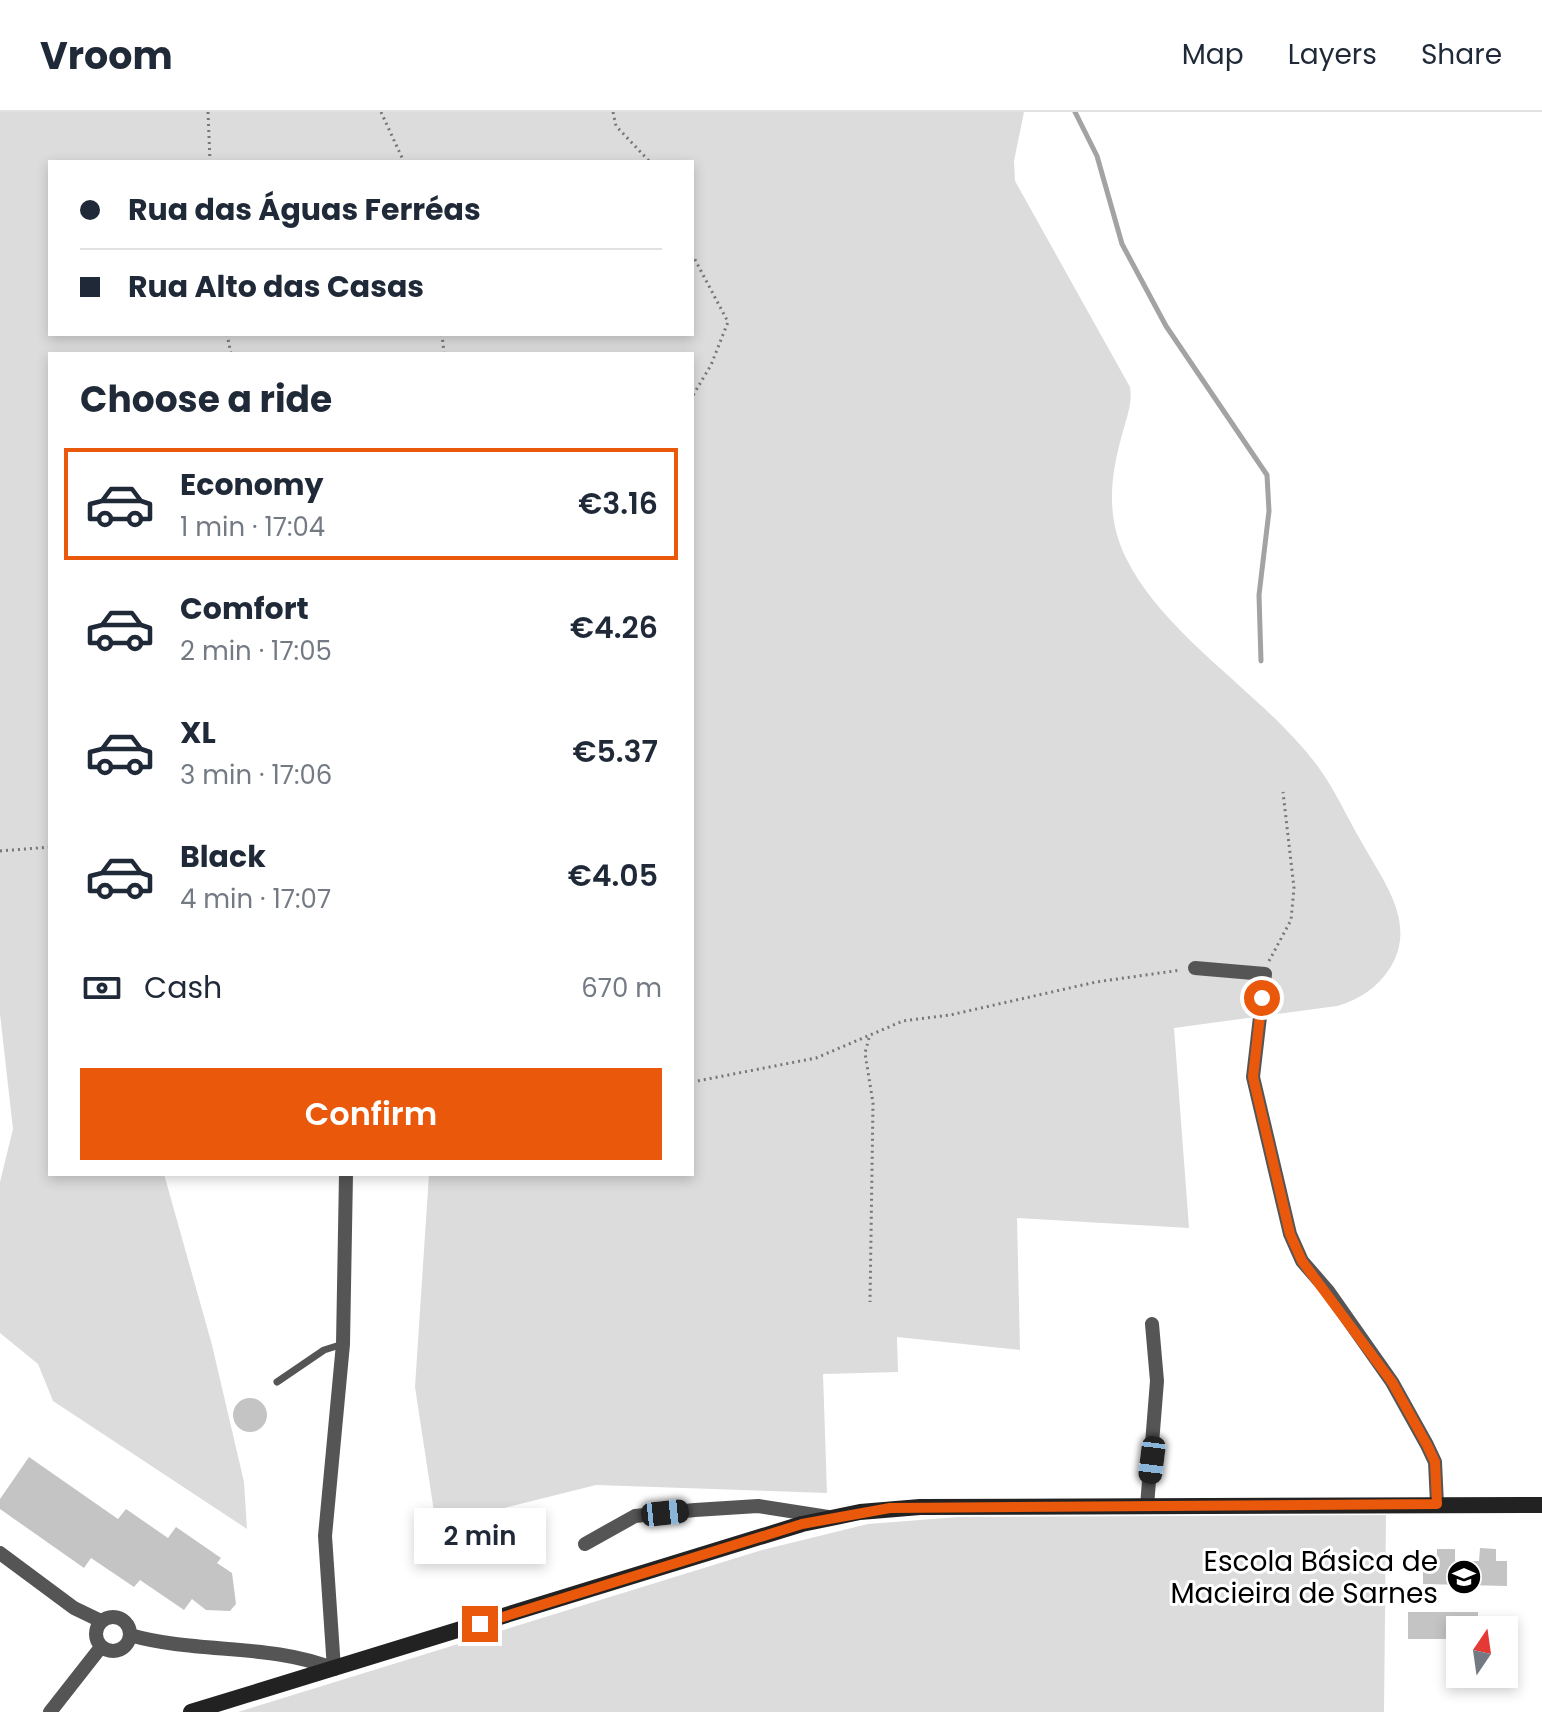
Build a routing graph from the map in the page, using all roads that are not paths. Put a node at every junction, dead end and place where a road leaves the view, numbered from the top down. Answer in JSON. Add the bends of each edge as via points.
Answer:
{"nodes":[{"id":1,"x":1195,"y":968,"type":"road end"},
{"id":2,"x":346,"y":1176,"type":"edge"},
{"id":3,"x":1152,"y":1324,"type":"dead end"},
{"id":4,"x":343,"y":1344,"type":"junction"},
{"id":5,"x":277,"y":1382,"type":"dead end"},
{"id":6,"x":1437,"y":1504,"type":"junction"},
{"id":7,"x":1542,"y":1505,"type":"edge"},
{"id":8,"x":1147,"y":1506,"type":"junction"},
{"id":9,"x":829,"y":1517,"type":"junction"},
{"id":10,"x":585,"y":1544,"type":"dead end"},
{"id":11,"x":0,"y":1553,"type":"edge"},
{"id":12,"x":101,"y":1621,"type":"junction"},
{"id":13,"x":130,"y":1635,"type":"junction"},
{"id":14,"x":101,"y":1647,"type":"junction"},
{"id":15,"x":334,"y":1669,"type":"junction"},
{"id":16,"x":50,"y":1712,"type":"edge"},
{"id":17,"x":191,"y":1712,"type":"edge"}],
"edges":[{"from":1,"to":6,"type":"street","via":[[1265,974],[1253,1077],[1290,1234],[1302,1261],[1392,1382],[1427,1445],[1435,1462]]},
{"from":2,"to":4,"type":"street"},
{"from":3,"to":8,"type":"street","via":[[1157,1381]]},
{"from":4,"to":5,"type":"lane","via":[[324,1350]]},
{"from":4,"to":15,"type":"street","via":[[325,1536]]},
{"from":6,"to":7,"type":"main road"},
{"from":6,"to":8,"type":"main road"},
{"from":8,"to":9,"type":"main road","via":[[920,1507]]},
{"from":9,"to":10,"type":"street","via":[[758,1506],[635,1516]]},
{"from":9,"to":15,"type":"main road"},
{"from":11,"to":12,"type":"street","via":[[74,1608]]},
{"from":12,"to":13,"type":"street","via":[[118,1618]]},
{"from":12,"to":14,"type":"street","via":[[96,1631]]},
{"from":13,"to":14,"type":"street","via":[[117,1651]]},
{"from":13,"to":15,"type":"street","via":[[161,1644],[309,1659]]},
{"from":14,"to":16,"type":"street"},
{"from":15,"to":17,"type":"main road"}]}
